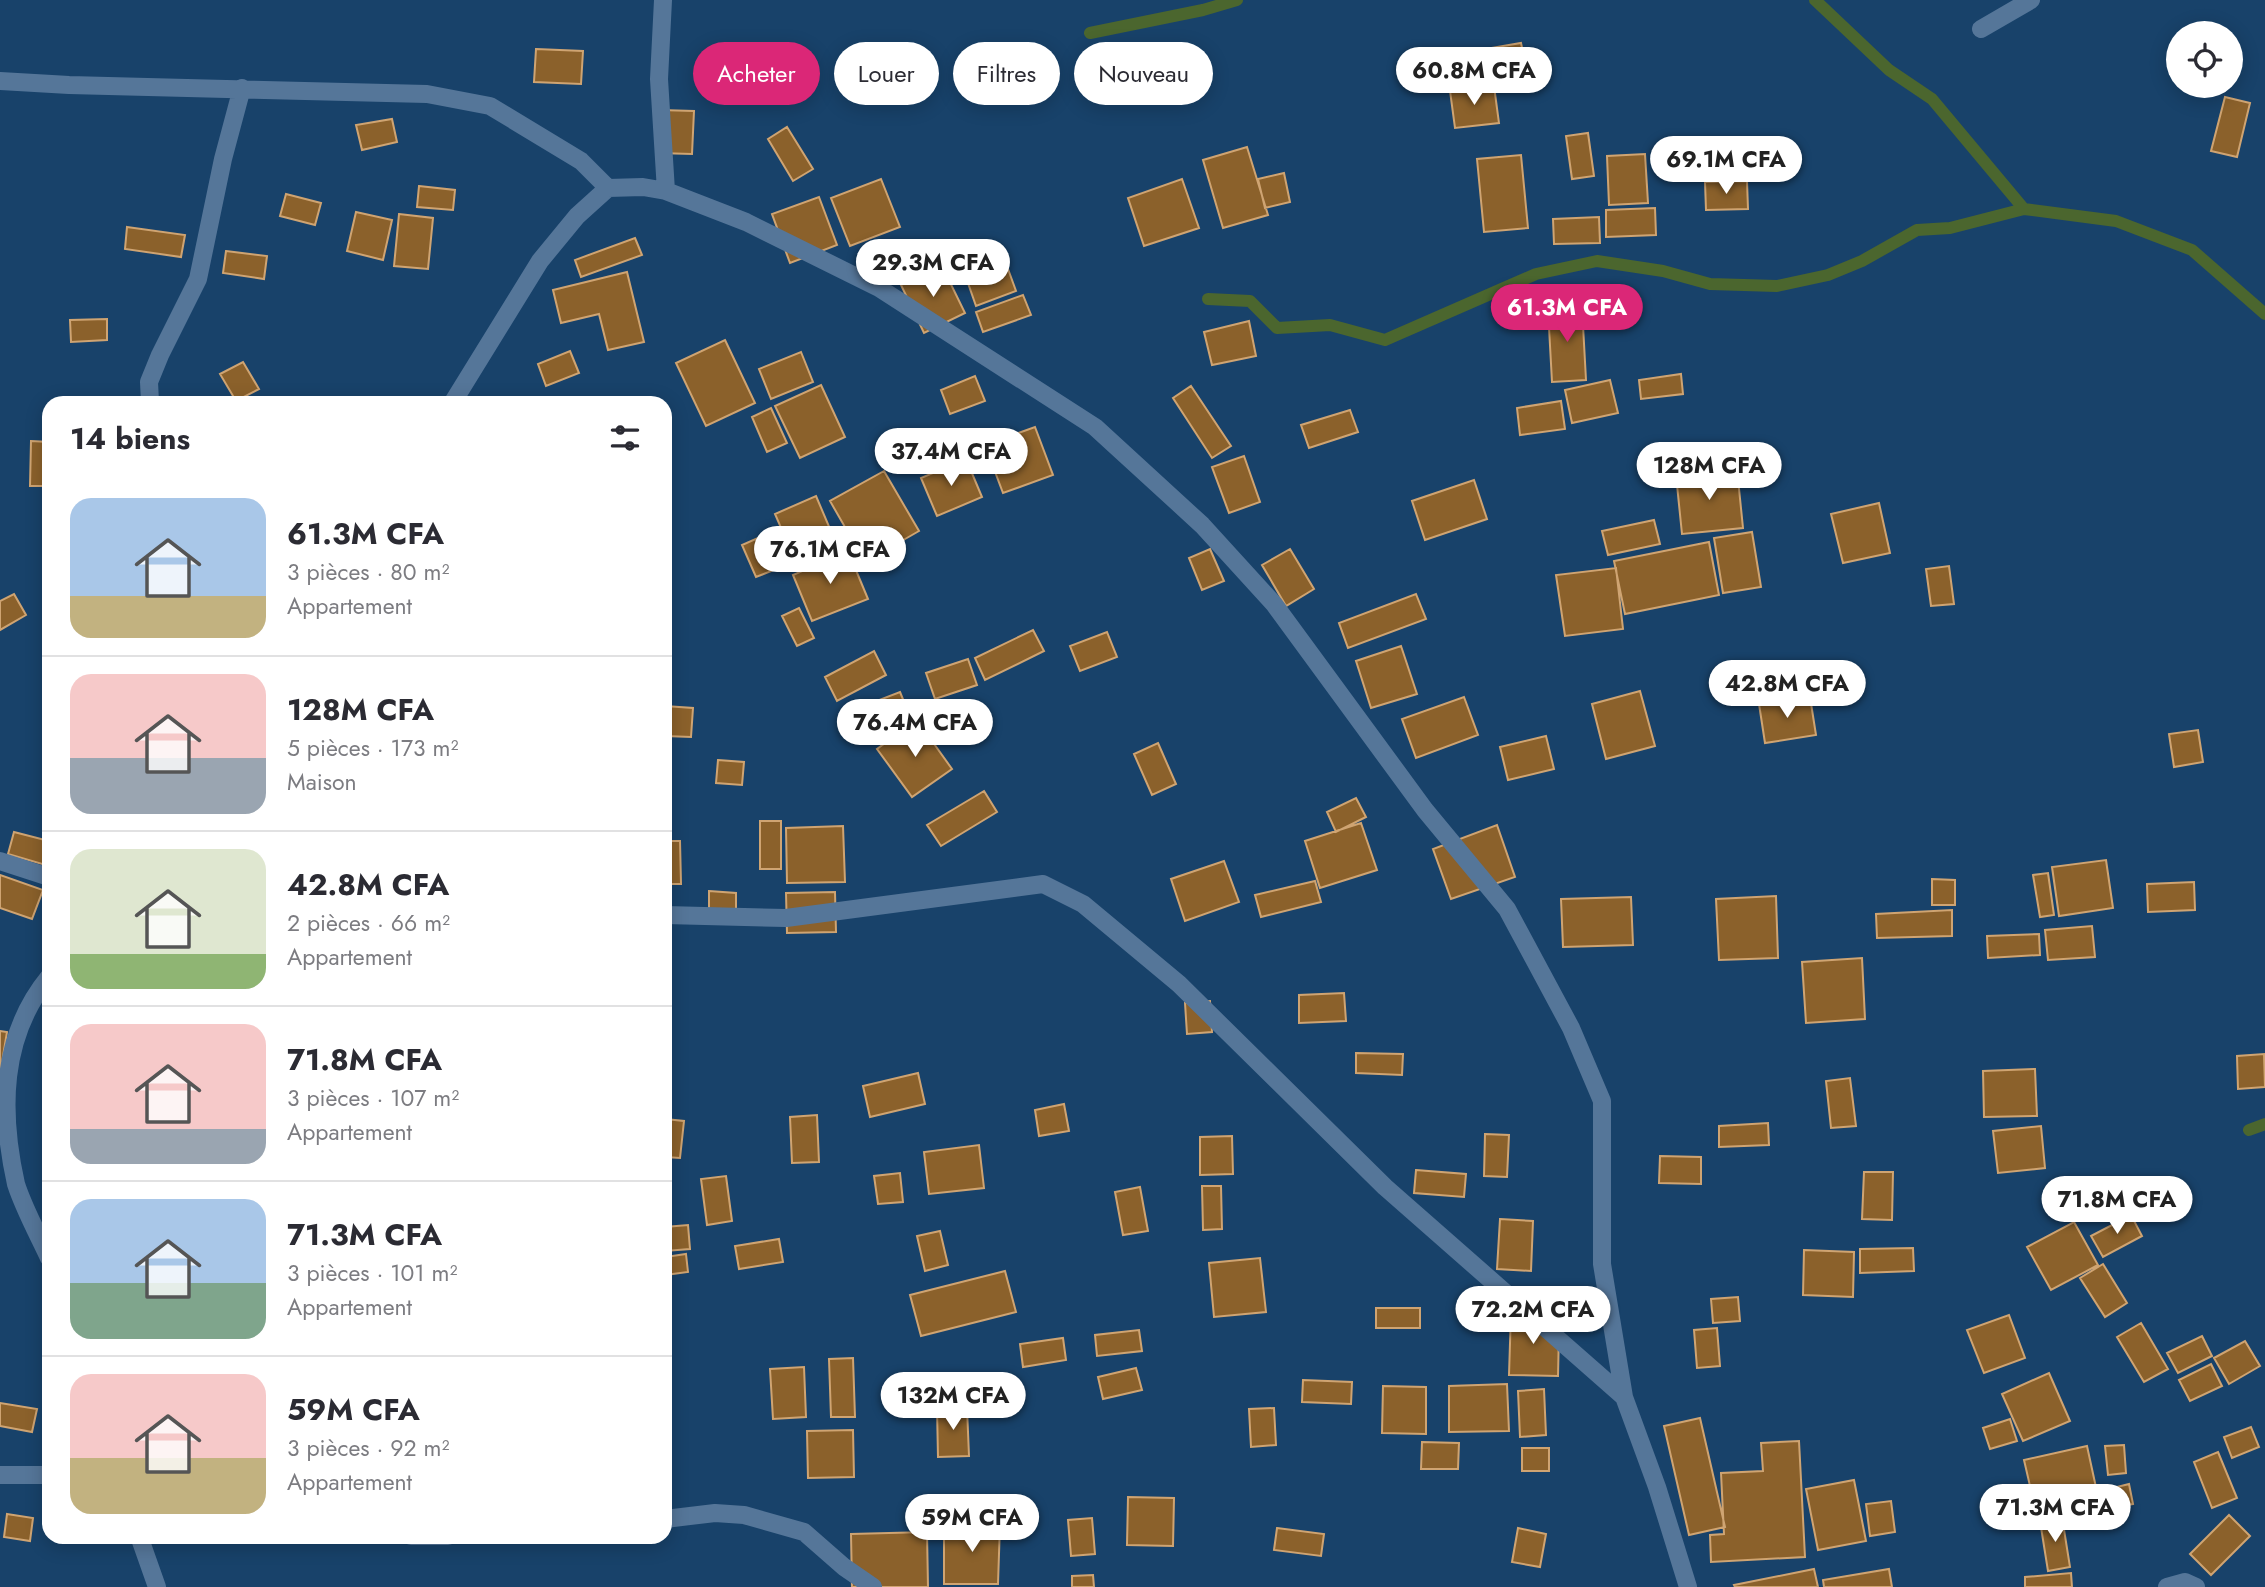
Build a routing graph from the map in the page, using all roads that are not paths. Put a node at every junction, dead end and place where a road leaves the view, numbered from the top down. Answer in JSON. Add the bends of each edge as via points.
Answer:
{"nodes":[{"id":1,"x":663,"y":0,"type":"edge"},
{"id":2,"x":2031,"y":0,"type":"edge"},
{"id":3,"x":1981,"y":29,"type":"dead end"},
{"id":4,"x":0,"y":81,"type":"edge"},
{"id":5,"x":242,"y":88,"type":"junction"},
{"id":6,"x":608,"y":188,"type":"junction"},
{"id":7,"x":666,"y":191,"type":"junction"},
{"id":8,"x":150,"y":396,"type":"edge"},
{"id":9,"x":457,"y":396,"type":"edge"},
{"id":10,"x":0,"y":861,"type":"edge"},
{"id":11,"x":42,"y":875,"type":"edge"},
{"id":12,"x":672,"y":915,"type":"edge"},
{"id":13,"x":42,"y":986,"type":"edge"},
{"id":14,"x":2,"y":1132,"type":"edge"},
{"id":15,"x":42,"y":1243,"type":"edge"},
{"id":16,"x":1624,"y":1397,"type":"junction"},
{"id":17,"x":0,"y":1475,"type":"edge"},
{"id":18,"x":42,"y":1475,"type":"edge"},
{"id":19,"x":672,"y":1518,"type":"edge"},
{"id":20,"x":142,"y":1544,"type":"edge"},
{"id":21,"x":157,"y":1587,"type":"edge"},
{"id":22,"x":873,"y":1587,"type":"edge"},
{"id":23,"x":1688,"y":1587,"type":"edge"},
{"id":24,"x":2167,"y":1587,"type":"edge"},
{"id":25,"x":2196,"y":1587,"type":"edge"}],
"edges":[{"from":1,"to":7,"type":"street","via":[[659,79]]},
{"from":2,"to":3,"type":"street"},
{"from":4,"to":5,"type":"street"},
{"from":5,"to":6,"type":"street","via":[[427,94],[490,106],[581,161]]},
{"from":5,"to":8,"type":"street","via":[[198,279],[160,355],[149,382]]},
{"from":6,"to":7,"type":"street"},
{"from":6,"to":9,"type":"street","via":[[577,216],[540,261]]},
{"from":7,"to":16,"type":"street","via":[[746,222],[879,288],[1094,428],[1202,525],[1274,604],[1424,810],[1507,909],[1571,1028],[1602,1101],[1602,1264]]},
{"from":10,"to":11,"type":"street"},
{"from":12,"to":16,"type":"street","via":[[786,918],[1043,884],[1083,904],[1179,984],[1385,1187]]},
{"from":13,"to":14,"type":"street","via":[[12,1040],[3,1080]]},
{"from":14,"to":15,"type":"street","via":[[16,1186]]},
{"from":16,"to":23,"type":"street"},
{"from":17,"to":18,"type":"street"},
{"from":19,"to":22,"type":"street","via":[[744,1515],[804,1532]]},
{"from":20,"to":21,"type":"street"},
{"from":24,"to":25,"type":"street","via":[[2185,1582]]}]}
